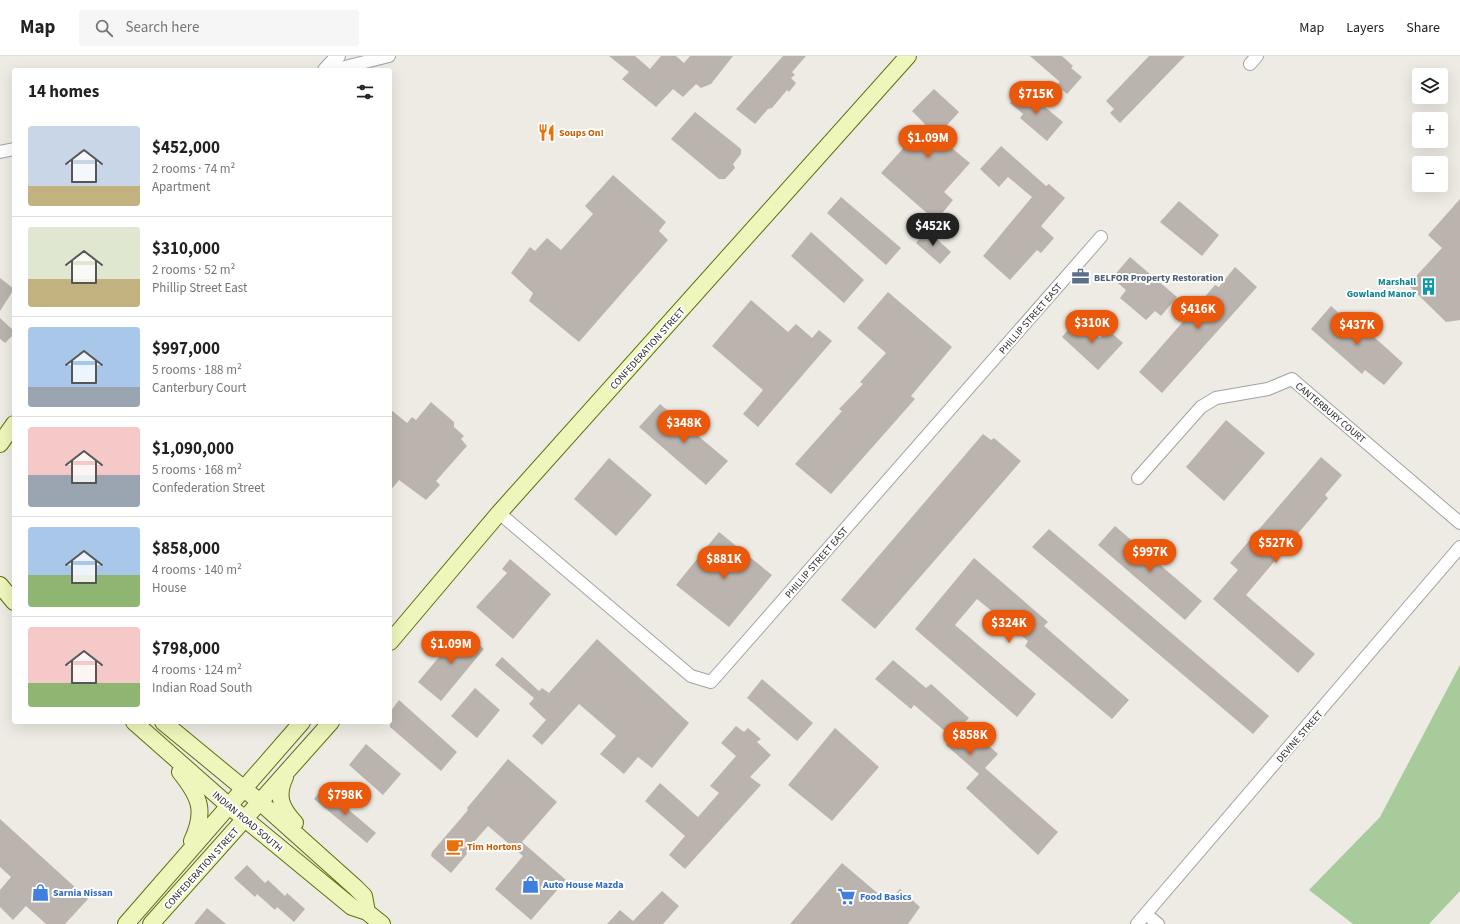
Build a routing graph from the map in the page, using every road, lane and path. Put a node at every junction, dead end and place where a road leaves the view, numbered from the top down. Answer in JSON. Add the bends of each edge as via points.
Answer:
{"nodes":[{"id":1,"x":338,"y":56,"type":"edge"},
{"id":2,"x":389,"y":56,"type":"edge"},
{"id":3,"x":908,"y":56,"type":"edge"},
{"id":4,"x":327,"y":68,"type":"edge"},
{"id":5,"x":341,"y":68,"type":"edge"},
{"id":6,"x":12,"y":149,"type":"edge"},
{"id":7,"x":0,"y":152,"type":"edge"},
{"id":8,"x":1101,"y":237,"type":"dead end"},
{"id":9,"x":12,"y":423,"type":"edge"},
{"id":10,"x":12,"y":424,"type":"edge"},
{"id":11,"x":12,"y":425,"type":"edge"},
{"id":12,"x":0,"y":432,"type":"edge"},
{"id":13,"x":0,"y":437,"type":"edge"},
{"id":14,"x":0,"y":444,"type":"edge"},
{"id":15,"x":1138,"y":478,"type":"dead end"},
{"id":16,"x":499,"y":514,"type":"junction"},
{"id":17,"x":1460,"y":524,"type":"edge"},
{"id":18,"x":1460,"y":547,"type":"edge"},
{"id":19,"x":0,"y":585,"type":"edge"},
{"id":20,"x":0,"y":594,"type":"edge"},
{"id":21,"x":12,"y":600,"type":"edge"},
{"id":22,"x":12,"y":604,"type":"edge"},
{"id":23,"x":392,"y":640,"type":"edge"},
{"id":24,"x":165,"y":724,"type":"edge"},
{"id":25,"x":300,"y":724,"type":"edge"},
{"id":26,"x":329,"y":724,"type":"edge"},
{"id":27,"x":137,"y":725,"type":"edge"},
{"id":28,"x":289,"y":770,"type":"junction"},
{"id":29,"x":243,"y":788,"type":"junction"},
{"id":30,"x":260,"y":802,"type":"junction"},
{"id":31,"x":228,"y":805,"type":"junction"},
{"id":32,"x":245,"y":819,"type":"junction"},
{"id":33,"x":188,"y":852,"type":"junction"},
{"id":34,"x":338,"y":872,"type":"junction"},
{"id":35,"x":367,"y":912,"type":"junction"},
{"id":36,"x":1146,"y":914,"type":"junction"},
{"id":37,"x":126,"y":924,"type":"edge"},
{"id":38,"x":151,"y":924,"type":"edge"},
{"id":39,"x":382,"y":924,"type":"edge"},
{"id":40,"x":1137,"y":924,"type":"edge"},
{"id":41,"x":1158,"y":924,"type":"edge"}],
"edges":[{"from":1,"to":4,"type":"street"},
{"from":2,"to":5,"type":"street"},
{"from":3,"to":16,"type":"main road","name":"CONFEDERATION STREET"},
{"from":6,"to":7,"type":"street"},
{"from":8,"to":16,"type":"street","name":"PHILLIP STREET EAST","via":[[711,682],[691,676]]},
{"from":9,"to":12,"type":"main road"},
{"from":10,"to":13,"type":"street"},
{"from":11,"to":14,"type":"main road"},
{"from":15,"to":17,"type":"street","name":"CANTERBURY COURT","via":[[1201,407],[1216,398],[1268,389],[1292,379]]},
{"from":16,"to":23,"type":"main road","name":"CONFEDERATION STREET"},
{"from":18,"to":36,"type":"street","name":"DEVINE STREET"},
{"from":19,"to":21,"type":"main road"},
{"from":20,"to":22,"type":"main road"},
{"from":24,"to":29,"type":"main road","name":"INDIAN ROAD SOUTH"},
{"from":25,"to":29,"type":"main road","name":"CONFEDERATION STREET"},
{"from":26,"to":28,"type":"main road","name":"CONFEDERATION STREET"},
{"from":27,"to":31,"type":"main road","name":"INDIAN ROAD SOUTH"},
{"from":27,"to":33,"type":"main road","via":[[179,771],[196,794],[200,818]]},
{"from":28,"to":30,"type":"main road","name":"CONFEDERATION STREET"},
{"from":28,"to":34,"type":"main road","via":[[280,790],[282,808]]},
{"from":29,"to":30,"type":"main road","name":"INDIAN ROAD SOUTH"},
{"from":29,"to":31,"type":"main road","name":"CONFEDERATION STREET"},
{"from":30,"to":32,"type":"main road","name":"CONFEDERATION STREET"},
{"from":30,"to":34,"type":"main road","name":"INDIAN ROAD SOUTH"},
{"from":31,"to":32,"type":"main road","name":"INDIAN ROAD SOUTH"},
{"from":31,"to":33,"type":"main road","name":"CONFEDERATION STREET"},
{"from":32,"to":35,"type":"main road","name":"INDIAN ROAD SOUTH","via":[[352,907]]},
{"from":32,"to":38,"type":"main road","name":"CONFEDERATION STREET"},
{"from":33,"to":37,"type":"main road","name":"CONFEDERATION STREET"},
{"from":34,"to":35,"type":"main road","name":"INDIAN ROAD SOUTH","via":[[364,896]]},
{"from":35,"to":39,"type":"main road","name":"INDIAN ROAD SOUTH"},
{"from":36,"to":40,"type":"street","name":"DEVINE STREET"},
{"from":36,"to":41,"type":"street"}]}
